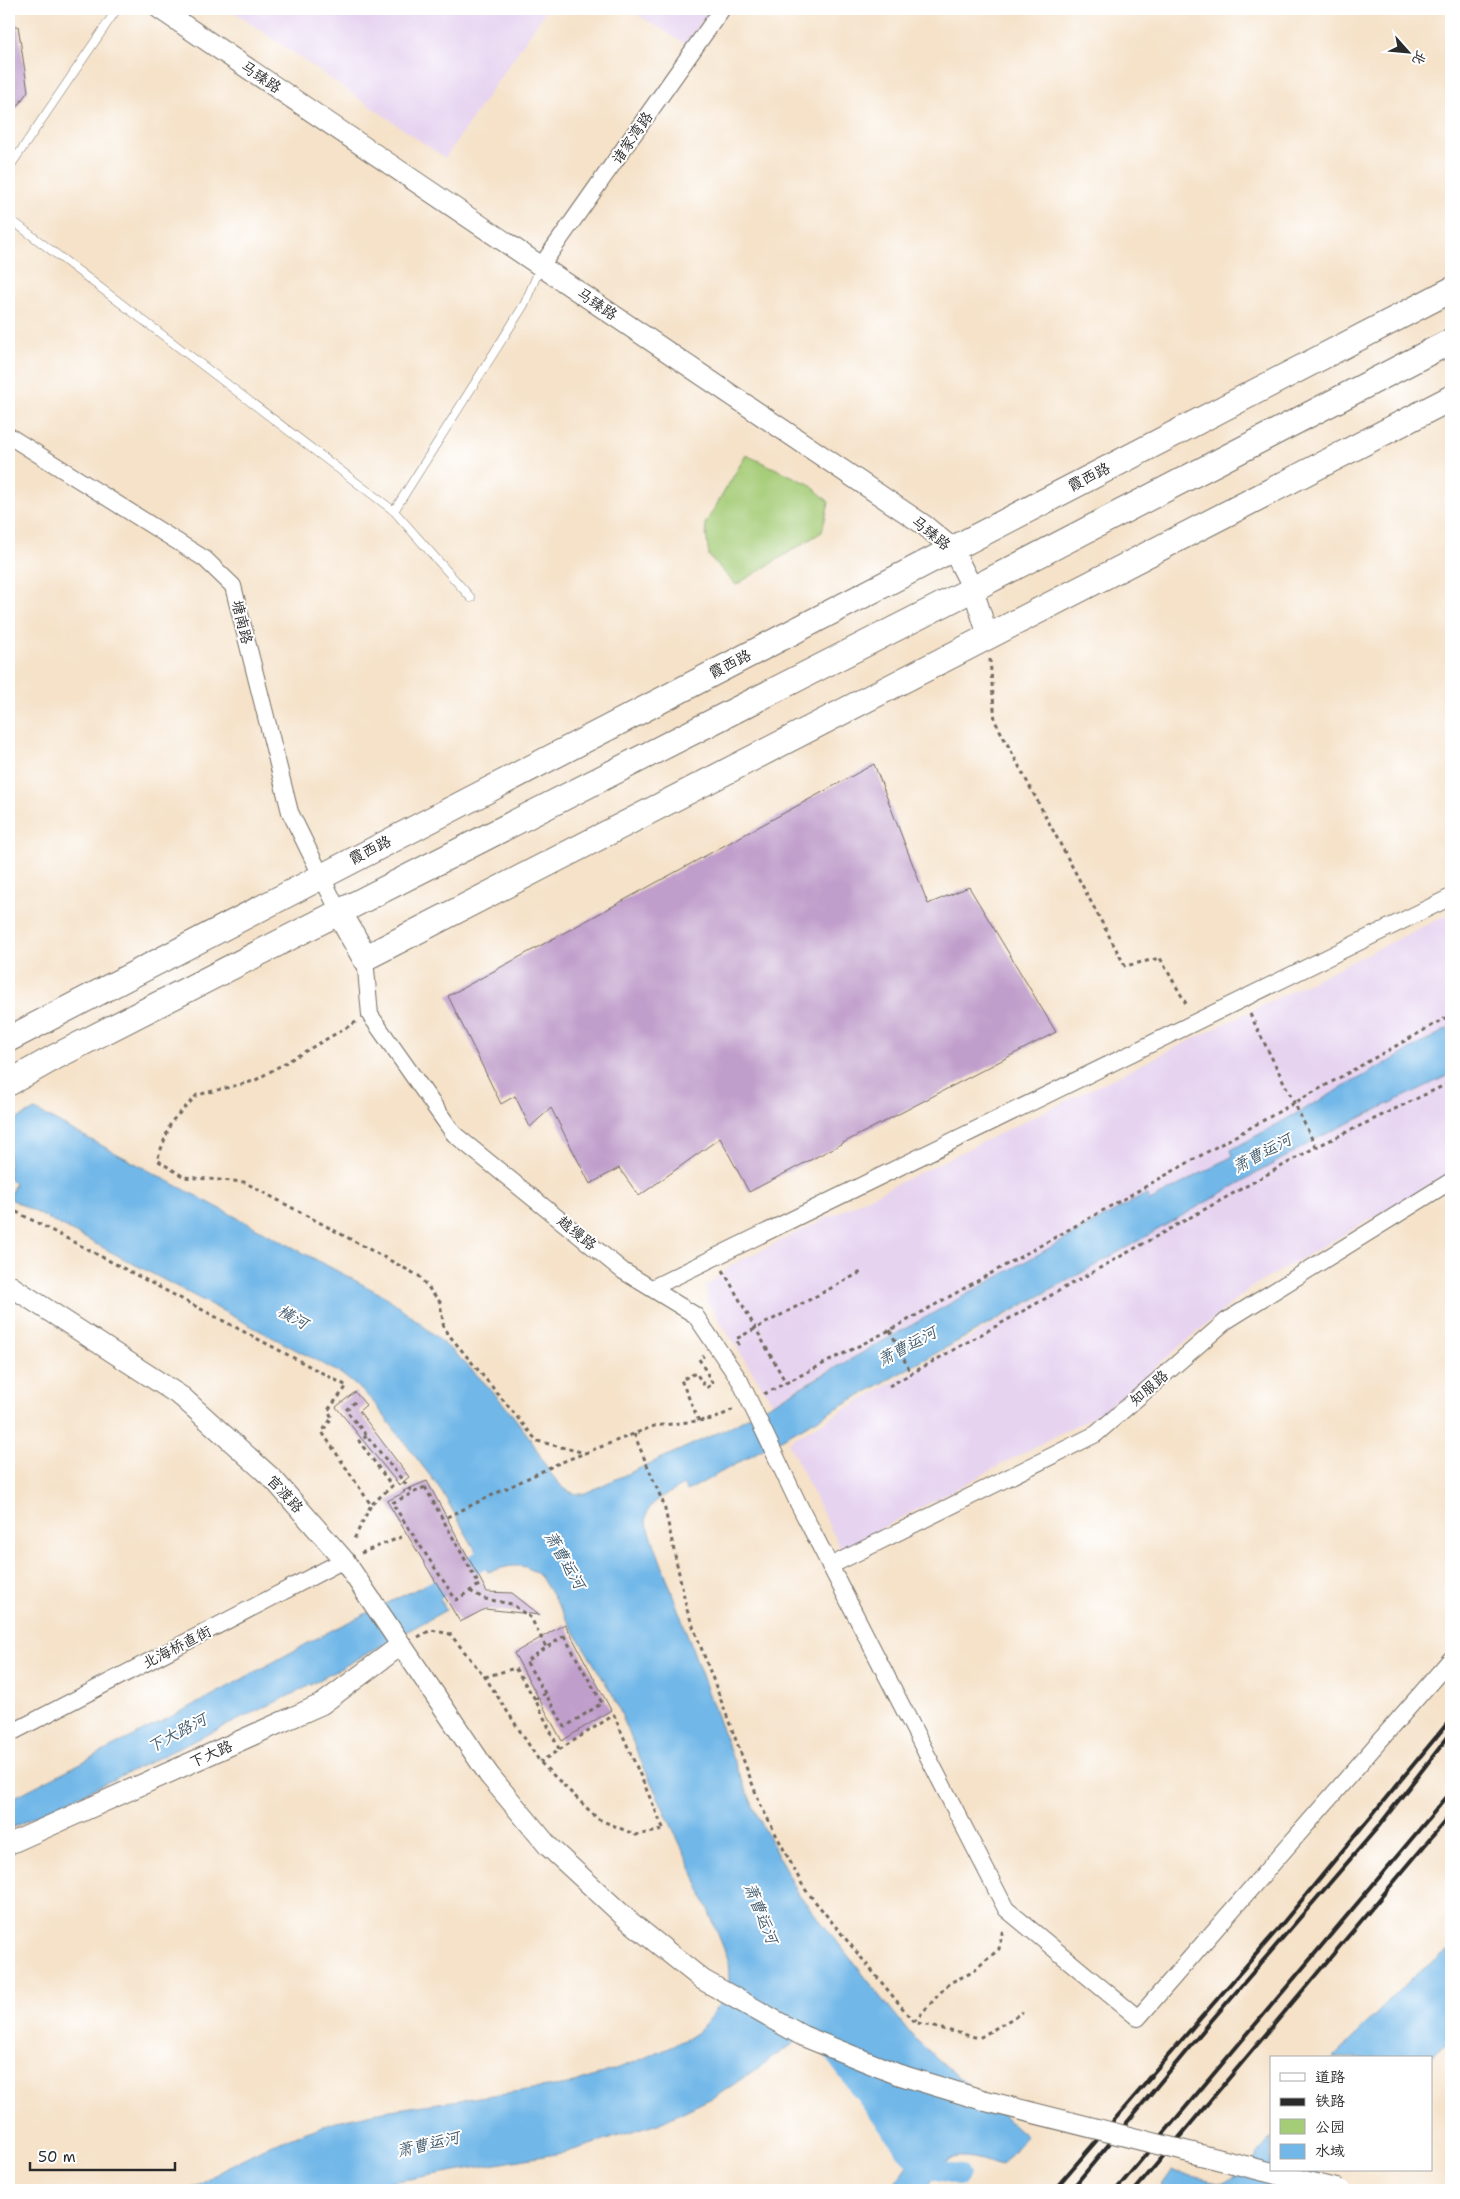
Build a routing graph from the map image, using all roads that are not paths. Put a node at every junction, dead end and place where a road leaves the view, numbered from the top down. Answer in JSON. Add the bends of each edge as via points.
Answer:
{"nodes":[{"id":1,"x":117,"y":9,"type":"edge"},
{"id":2,"x":160,"y":9,"type":"edge"},
{"id":3,"x":722,"y":9,"type":"edge"},
{"id":4,"x":9,"y":168,"type":"edge"},
{"id":5,"x":14,"y":222,"type":"dead end"},
{"id":6,"x":541,"y":266,"type":"junction"},
{"id":7,"x":1451,"y":290,"type":"edge"},
{"id":8,"x":1451,"y":341,"type":"edge"},
{"id":9,"x":1451,"y":398,"type":"edge"},
{"id":10,"x":9,"y":436,"type":"edge"},
{"id":11,"x":394,"y":511,"type":"junction"},
{"id":12,"x":952,"y":548,"type":"junction"},
{"id":13,"x":973,"y":589,"type":"junction"},
{"id":14,"x":471,"y":598,"type":"dead end"},
{"id":15,"x":988,"y":636,"type":"junction"},
{"id":16,"x":321,"y":876,"type":"junction"},
{"id":17,"x":1451,"y":897,"type":"edge"},
{"id":18,"x":339,"y":912,"type":"junction"},
{"id":19,"x":365,"y":958,"type":"junction"},
{"id":20,"x":9,"y":1039,"type":"edge"},
{"id":21,"x":9,"y":1083,"type":"edge"},
{"id":22,"x":1451,"y":1181,"type":"edge"},
{"id":23,"x":9,"y":1286,"type":"edge"},
{"id":24,"x":652,"y":1288,"type":"junction"},
{"id":25,"x":344,"y":1560,"type":"junction"},
{"id":26,"x":830,"y":1566,"type":"junction"},
{"id":27,"x":401,"y":1645,"type":"junction"},
{"id":28,"x":1451,"y":1660,"type":"edge"},
{"id":29,"x":9,"y":1734,"type":"edge"},
{"id":30,"x":9,"y":1844,"type":"edge"},
{"id":31,"x":1340,"y":2190,"type":"edge"}],
"edges":[{"from":1,"to":4,"type":"lane"},
{"from":2,"to":6,"type":"street","name":"马臻路"},
{"from":3,"to":6,"type":"street","name":"诸家湾路"},
{"from":5,"to":11,"type":"lane"},
{"from":6,"to":11,"type":"lane","via":[[524,305]]},
{"from":6,"to":12,"type":"street","name":"马臻路","via":[[924,525]]},
{"from":7,"to":12,"type":"main road","name":"霞西路"},
{"from":8,"to":13,"type":"main road"},
{"from":9,"to":15,"type":"main road"},
{"from":10,"to":16,"type":"street","name":"塘南路","via":[[205,560],[233,586],[290,812]]},
{"from":11,"to":14,"type":"lane"},
{"from":12,"to":13,"type":"street","name":"马臻路"},
{"from":12,"to":16,"type":"main road","name":"霞西路"},
{"from":13,"to":15,"type":"street","name":"马臻路"},
{"from":13,"to":18,"type":"main road"},
{"from":15,"to":19,"type":"main road"},
{"from":16,"to":18,"type":"street","name":"塘南路"},
{"from":16,"to":20,"type":"main road","name":"霞西路"},
{"from":17,"to":24,"type":"street"},
{"from":18,"to":19,"type":"main road"},
{"from":18,"to":21,"type":"main road"},
{"from":19,"to":24,"type":"street","name":"越缦路","via":[[370,1015],[454,1134],[623,1271]]},
{"from":22,"to":26,"type":"street","name":"知服路","via":[[1226,1322],[1096,1434]]},
{"from":23,"to":25,"type":"street","name":"官渡路","via":[[182,1397],[275,1481]]},
{"from":24,"to":26,"type":"street","name":"越缦路","bridge":true,"via":[[696,1315],[740,1381]]},
{"from":25,"to":27,"type":"street","name":"官渡路"},
{"from":25,"to":29,"type":"street","name":"北海桥直街"},
{"from":26,"to":28,"type":"street","name":"越缦路","via":[[1006,1909],[1138,2018]]},
{"from":27,"to":30,"type":"street","name":"下大路","via":[[322,1704]]},
{"from":27,"to":31,"type":"street","name":"官渡路","bridge":true,"via":[[489,1775],[548,1846],[628,1920],[703,1980],[803,2036],[897,2074],[986,2101]]}]}
